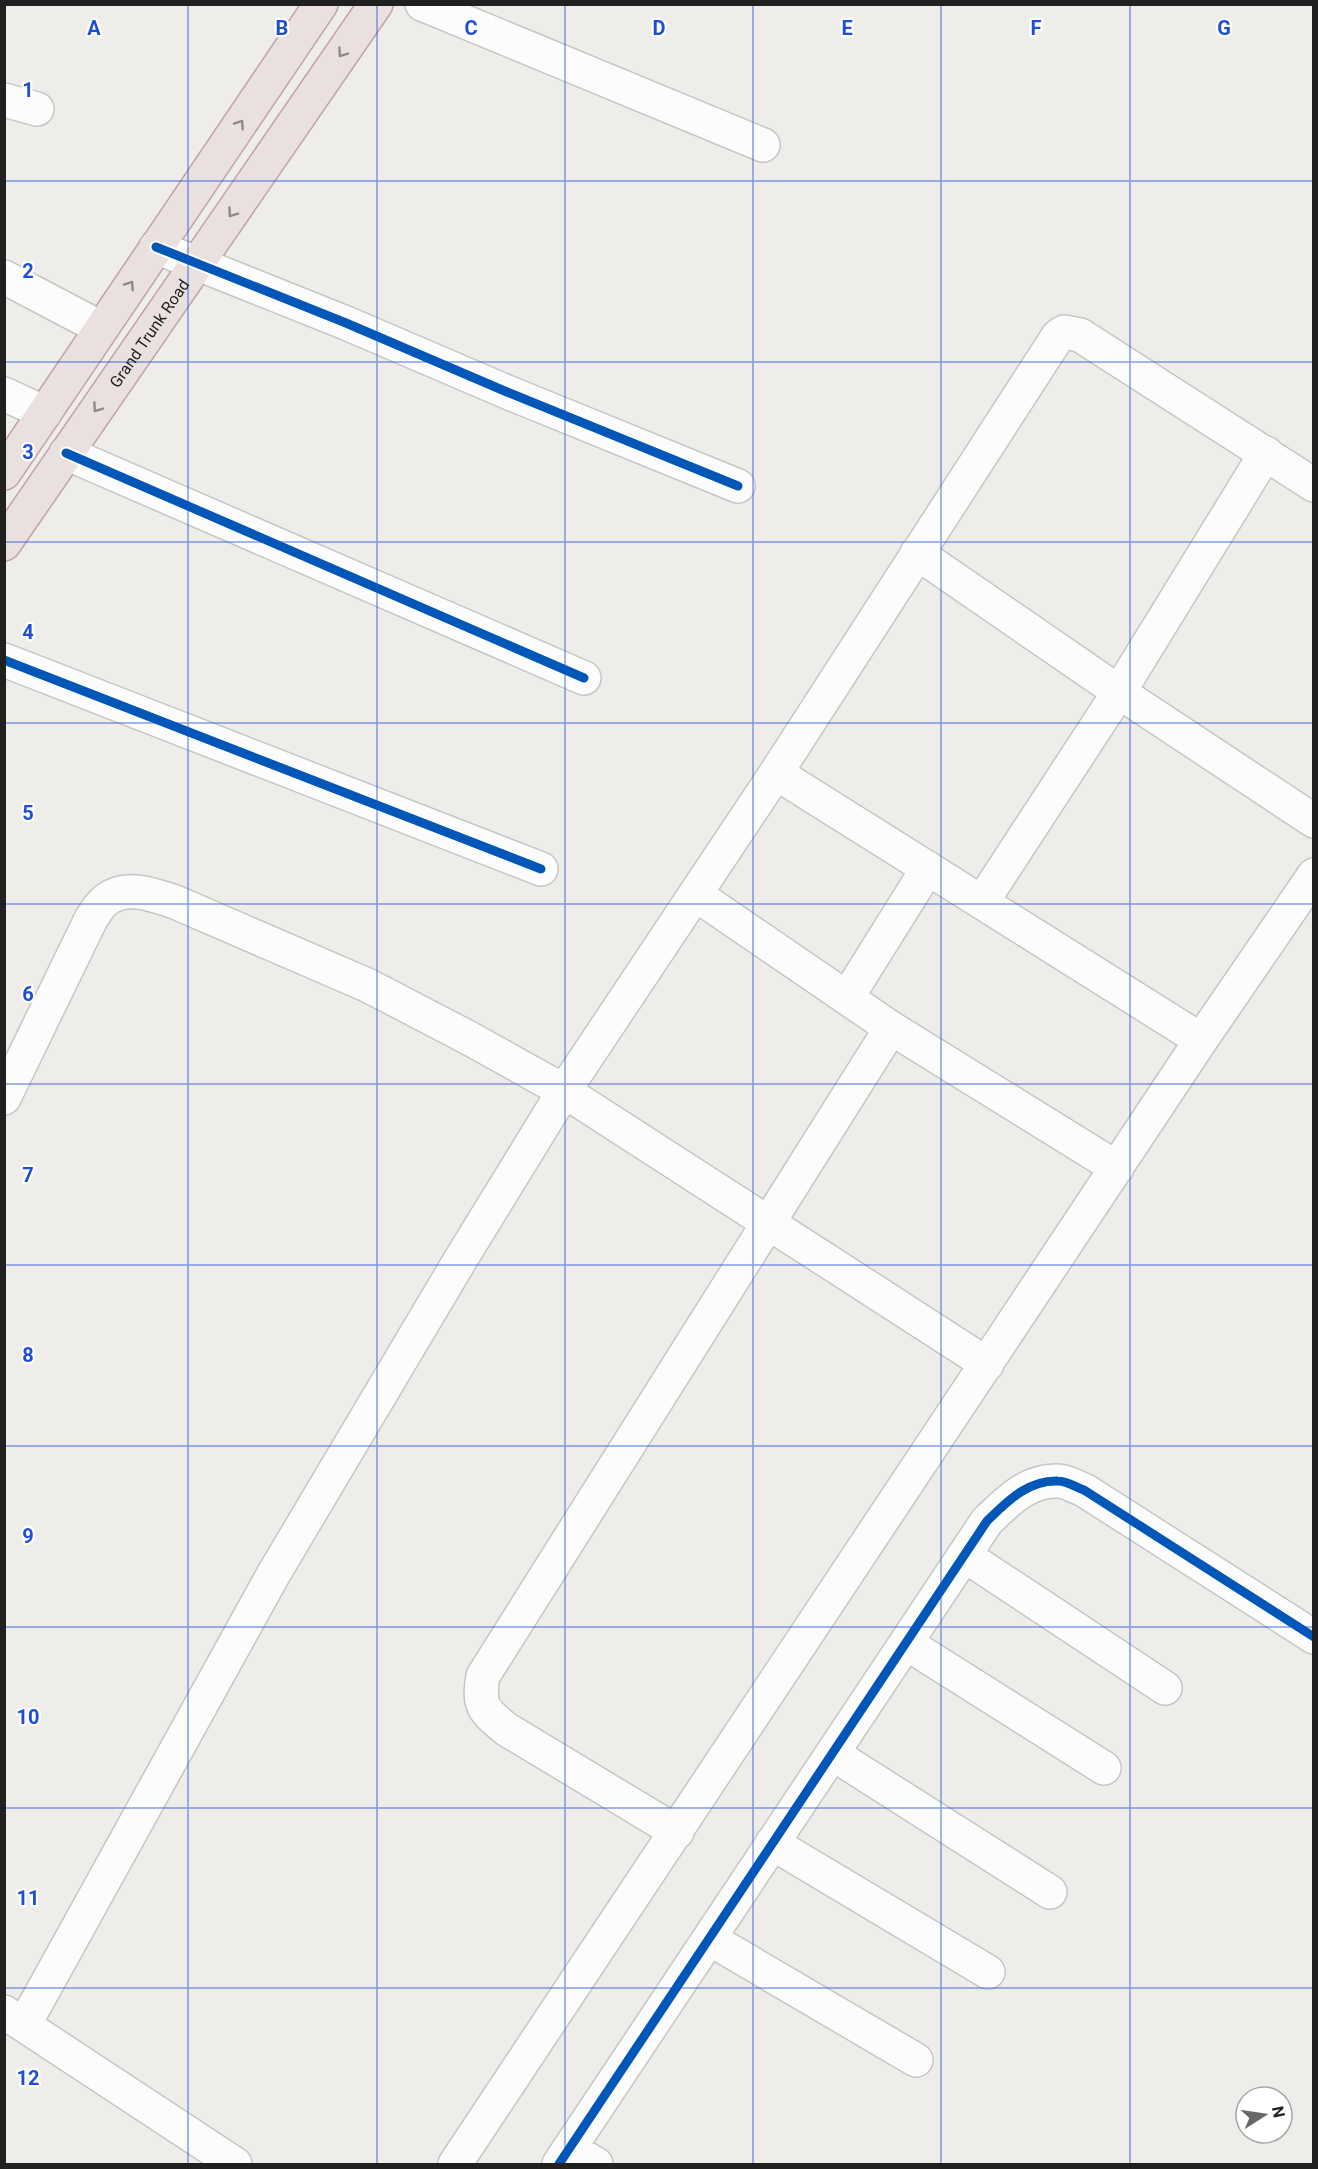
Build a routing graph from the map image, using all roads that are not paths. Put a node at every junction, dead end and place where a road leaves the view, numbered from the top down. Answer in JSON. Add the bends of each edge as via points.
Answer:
{"nodes":[{"id":1,"x":321,"y":4,"type":"edge"},
{"id":2,"x":376,"y":4,"type":"edge"},
{"id":3,"x":422,"y":4,"type":"edge"},
{"id":4,"x":4,"y":100,"type":"edge"},
{"id":5,"x":37,"y":110,"type":"dead end"},
{"id":6,"x":763,"y":145,"type":"dead end"},
{"id":7,"x":156,"y":247,"type":"junction"},
{"id":8,"x":197,"y":263,"type":"junction"},
{"id":9,"x":4,"y":276,"type":"edge"},
{"id":10,"x":101,"y":328,"type":"junction"},
{"id":11,"x":4,"y":394,"type":"edge"},
{"id":12,"x":45,"y":413,"type":"junction"},
{"id":13,"x":66,"y":453,"type":"junction"},
{"id":14,"x":1266,"y":453,"type":"junction"},
{"id":15,"x":4,"y":473,"type":"edge"},
{"id":16,"x":1314,"y":485,"type":"edge"},
{"id":17,"x":738,"y":486,"type":"dead end"},
{"id":18,"x":4,"y":544,"type":"edge"},
{"id":19,"x":917,"y":553,"type":"junction"},
{"id":20,"x":4,"y":660,"type":"edge"},
{"id":21,"x":584,"y":678,"type":"dead end"},
{"id":22,"x":1119,"y":692,"type":"junction"},
{"id":23,"x":776,"y":772,"type":"junction"},
{"id":24,"x":1314,"y":821,"type":"edge"},
{"id":25,"x":928,"y":868,"type":"junction"},
{"id":26,"x":541,"y":869,"type":"dead end"},
{"id":27,"x":1314,"y":876,"type":"edge"},
{"id":28,"x":695,"y":894,"type":"junction"},
{"id":29,"x":982,"y":902,"type":"junction"},
{"id":30,"x":848,"y":996,"type":"junction"},
{"id":31,"x":891,"y":1028,"type":"junction"},
{"id":32,"x":1201,"y":1040,"type":"junction"},
{"id":33,"x":564,"y":1091,"type":"junction"},
{"id":34,"x":4,"y":1098,"type":"edge"},
{"id":35,"x":1117,"y":1168,"type":"junction"},
{"id":36,"x":768,"y":1222,"type":"junction"},
{"id":37,"x":987,"y":1364,"type":"junction"},
{"id":38,"x":964,"y":1555,"type":"junction"},
{"id":39,"x":1314,"y":1637,"type":"edge"},
{"id":40,"x":906,"y":1643,"type":"junction"},
{"id":41,"x":1165,"y":1688,"type":"dead end"},
{"id":42,"x":833,"y":1754,"type":"junction"},
{"id":43,"x":1104,"y":1768,"type":"dead end"},
{"id":44,"x":677,"y":1832,"type":"junction"},
{"id":45,"x":772,"y":1843,"type":"junction"},
{"id":46,"x":1050,"y":1892,"type":"dead end"},
{"id":47,"x":710,"y":1939,"type":"junction"},
{"id":48,"x":988,"y":1972,"type":"dead end"},
{"id":49,"x":14,"y":2018,"type":"edge"},
{"id":50,"x":916,"y":2060,"type":"dead end"},
{"id":51,"x":575,"y":2159,"type":"edge"},
{"id":52,"x":235,"y":2164,"type":"edge"},
{"id":53,"x":455,"y":2164,"type":"edge"}],
"edges":[{"from":7,"to":1,"type":"highway","one_way":true},
{"from":2,"to":8,"type":"highway","name":"Grand Trunk Road","one_way":true},
{"from":3,"to":6,"type":"street"},
{"from":4,"to":5,"type":"street"},
{"from":7,"to":8,"type":"street"},
{"from":10,"to":7,"type":"highway","one_way":true},
{"from":8,"to":13,"type":"highway","name":"Grand Trunk Road","one_way":true},
{"from":8,"to":17,"type":"street"},
{"from":9,"to":10,"type":"street"},
{"from":10,"to":12,"type":"highway"},
{"from":11,"to":12,"type":"street"},
{"from":12,"to":15,"type":"highway"},
{"from":13,"to":18,"type":"highway","name":"Grand Trunk Road"},
{"from":13,"to":21,"type":"street"},
{"from":14,"to":16,"type":"street"},
{"from":14,"to":19,"type":"street","via":[[1080,334],[1064,332]]},
{"from":14,"to":22,"type":"street"},
{"from":19,"to":22,"type":"street"},
{"from":19,"to":23,"type":"street"},
{"from":20,"to":26,"type":"street"},
{"from":22,"to":24,"type":"street"},
{"from":22,"to":29,"type":"street"},
{"from":23,"to":25,"type":"street"},
{"from":23,"to":28,"type":"street"},
{"from":25,"to":29,"type":"street"},
{"from":25,"to":30,"type":"street"},
{"from":27,"to":32,"type":"street"},
{"from":28,"to":30,"type":"street"},
{"from":28,"to":33,"type":"street"},
{"from":29,"to":32,"type":"street"},
{"from":30,"to":31,"type":"street"},
{"from":31,"to":35,"type":"street"},
{"from":31,"to":36,"type":"street"},
{"from":32,"to":35,"type":"street"},
{"from":33,"to":34,"type":"street","via":[[367,985],[175,902],[147,892],[126,892],[106,900],[91,919]]},
{"from":33,"to":36,"type":"street"},
{"from":33,"to":49,"type":"street","via":[[273,1575]]},
{"from":35,"to":37,"type":"street"},
{"from":36,"to":37,"type":"street"},
{"from":36,"to":44,"type":"street","via":[[483,1676],[480,1696],[487,1714],[506,1729]]},
{"from":37,"to":44,"type":"street"},
{"from":38,"to":39,"type":"street","via":[[987,1521],[1012,1496],[1034,1484],[1059,1480],[1084,1490]]},
{"from":38,"to":40,"type":"street"},
{"from":38,"to":41,"type":"street"},
{"from":40,"to":42,"type":"street"},
{"from":40,"to":43,"type":"street"},
{"from":42,"to":45,"type":"street"},
{"from":42,"to":46,"type":"street"},
{"from":44,"to":53,"type":"street"},
{"from":45,"to":47,"type":"street"},
{"from":45,"to":48,"type":"street"},
{"from":47,"to":50,"type":"street"},
{"from":47,"to":51,"type":"street"},
{"from":49,"to":52,"type":"street"}]}
